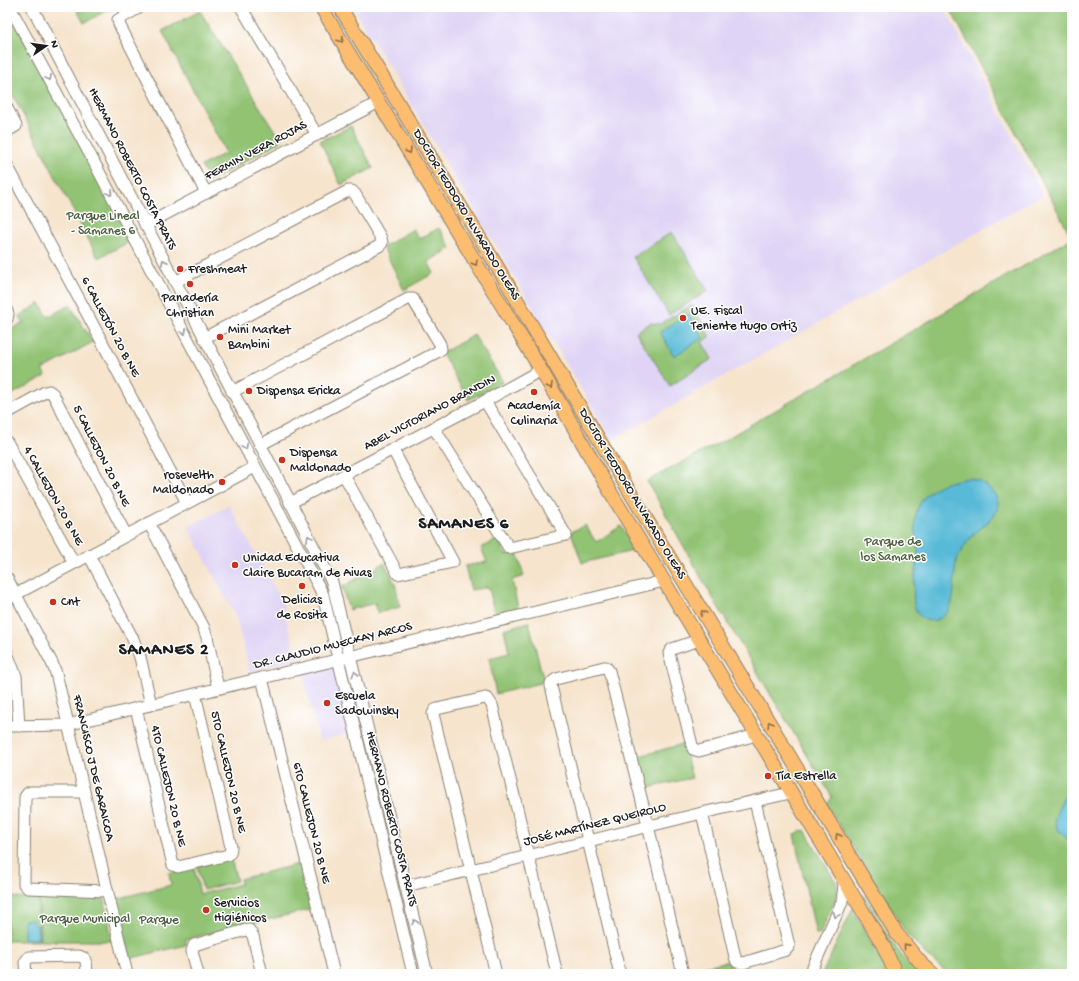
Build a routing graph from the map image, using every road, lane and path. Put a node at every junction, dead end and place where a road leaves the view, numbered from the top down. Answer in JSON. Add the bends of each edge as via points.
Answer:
{"nodes":[{"id":1,"x":10,"y":7,"type":"edge"},
{"id":2,"x":32,"y":7,"type":"edge"},
{"id":3,"x":140,"y":7,"type":"edge"},
{"id":4,"x":242,"y":7,"type":"edge"},
{"id":5,"x":321,"y":7,"type":"edge"},
{"id":6,"x":340,"y":7,"type":"edge"},
{"id":7,"x":379,"y":102,"type":"junction"},
{"id":8,"x":7,"y":108,"type":"edge"},
{"id":9,"x":7,"y":131,"type":"edge"},
{"id":10,"x":317,"y":135,"type":"junction"},
{"id":11,"x":102,"y":141,"type":"junction"},
{"id":12,"x":87,"y":149,"type":"junction"},
{"id":13,"x":7,"y":165,"type":"edge"},
{"id":14,"x":206,"y":193,"type":"junction"},
{"id":15,"x":145,"y":225,"type":"junction"},
{"id":16,"x":174,"y":282,"type":"junction"},
{"id":17,"x":204,"y":338,"type":"junction"},
{"id":18,"x":217,"y":363,"type":"junction"},
{"id":19,"x":204,"y":369,"type":"junction"},
{"id":20,"x":541,"y":370,"type":"junction"},
{"id":21,"x":232,"y":392,"type":"junction"},
{"id":22,"x":485,"y":401,"type":"junction"},
{"id":23,"x":7,"y":413,"type":"edge"},
{"id":24,"x":434,"y":428,"type":"junction"},
{"id":25,"x":7,"y":442,"type":"edge"},
{"id":26,"x":260,"y":445,"type":"junction"},
{"id":27,"x":393,"y":450,"type":"junction"},
{"id":28,"x":256,"y":467,"type":"junction"},
{"id":29,"x":344,"y":475,"type":"junction"},
{"id":30,"x":290,"y":503,"type":"junction"},
{"id":31,"x":186,"y":504,"type":"junction"},
{"id":32,"x":149,"y":524,"type":"junction"},
{"id":33,"x":126,"y":535,"type":"junction"},
{"id":34,"x":89,"y":555,"type":"junction"},
{"id":35,"x":74,"y":563,"type":"junction"},
{"id":36,"x":7,"y":578,"type":"edge"},
{"id":37,"x":664,"y":581,"type":"junction"},
{"id":38,"x":11,"y":596,"type":"edge"},
{"id":39,"x":699,"y":640,"type":"junction"},
{"id":40,"x":7,"y":653,"type":"edge"},
{"id":41,"x":351,"y":656,"type":"junction"},
{"id":42,"x":338,"y":660,"type":"junction"},
{"id":43,"x":262,"y":678,"type":"junction"},
{"id":44,"x":218,"y":688,"type":"junction"},
{"id":45,"x":195,"y":694,"type":"junction"},
{"id":46,"x":151,"y":704,"type":"junction"},
{"id":47,"x":136,"y":708,"type":"junction"},
{"id":48,"x":67,"y":725,"type":"junction"},
{"id":49,"x":7,"y":726,"type":"edge"},
{"id":50,"x":19,"y":726,"type":"junction"},
{"id":51,"x":756,"y":735,"type":"junction"},
{"id":52,"x":84,"y":792,"type":"junction"},
{"id":53,"x":790,"y":793,"type":"junction"},
{"id":54,"x":755,"y":801,"type":"junction"},
{"id":55,"x":702,"y":813,"type":"junction"},
{"id":56,"x":649,"y":827,"type":"junction"},
{"id":57,"x":589,"y":841,"type":"junction"},
{"id":58,"x":528,"y":856,"type":"junction"},
{"id":59,"x":178,"y":867,"type":"joint"},
{"id":60,"x":471,"y":871,"type":"junction"},
{"id":61,"x":842,"y":878,"type":"junction"},
{"id":62,"x":406,"y":886,"type":"junction"},
{"id":63,"x":107,"y":891,"type":"junction"},
{"id":64,"x":420,"y":944,"type":"junction"},
{"id":65,"x":407,"y":948,"type":"junction"},
{"id":66,"x":26,"y":974,"type":"edge"},
{"id":67,"x":87,"y":974,"type":"edge"},
{"id":68,"x":127,"y":974,"type":"edge"},
{"id":69,"x":198,"y":974,"type":"edge"},
{"id":70,"x":262,"y":974,"type":"edge"},
{"id":71,"x":334,"y":974,"type":"edge"},
{"id":72,"x":413,"y":974,"type":"edge"},
{"id":73,"x":427,"y":974,"type":"edge"},
{"id":74,"x":496,"y":974,"type":"edge"},
{"id":75,"x":557,"y":974,"type":"edge"},
{"id":76,"x":620,"y":974,"type":"edge"},
{"id":77,"x":683,"y":974,"type":"edge"},
{"id":78,"x":810,"y":974,"type":"edge"},
{"id":79,"x":896,"y":974,"type":"edge"},
{"id":80,"x":933,"y":974,"type":"edge"}],
"edges":[{"from":1,"to":12,"type":"street","name":"HERMANO ROBERTO COSTA PRATS","one_way":true},
{"from":2,"to":11,"type":"street","name":"HERMANO ROBERTO COSTA PRATS"},
{"from":3,"to":14,"type":"street","via":[[122,16],[118,20],[119,24]]},
{"from":4,"to":10,"type":"street"},
{"from":5,"to":7,"type":"main road","name":"DOCTOR TEODORO ALVARADO OLEAS","one_way":true},
{"from":80,"to":6,"type":"main road","name":"DOCTOR TEODORO ALVARADO OLEAS","one_way":true,"via":[[897,934]]},
{"from":7,"to":10,"type":"street","name":"FERMIN VERA ROJAS"},
{"from":7,"to":20,"type":"main road","name":"DOCTOR TEODORO ALVARADO OLEAS","one_way":true},
{"from":8,"to":9,"type":"street","via":[[16,126]]},
{"from":10,"to":14,"type":"street","name":"FERMIN VERA ROJAS"},
{"from":11,"to":12,"type":"street"},
{"from":11,"to":15,"type":"street","name":"HERMANO ROBERTO COSTA PRATS"},
{"from":12,"to":19,"type":"street","name":"HERMANO ROBERTO COSTA PRATS","one_way":true},
{"from":13,"to":31,"type":"street","name":"6 CALLEJÓN 20 B NE","via":[[88,314]]},
{"from":14,"to":15,"type":"street","name":"FERMIN VERA ROJAS"},
{"from":16,"to":15,"type":"street","name":"HERMANO ROBERTO COSTA PRATS","one_way":true},
{"from":16,"to":17,"type":"street","name":"HERMANO ROBERTO COSTA PRATS"},
{"from":16,"to":17,"type":"street","via":[[348,191],[355,194],[381,238],[382,243],[379,246]]},
{"from":17,"to":18,"type":"street","name":"HERMANO ROBERTO COSTA PRATS"},
{"from":18,"to":19,"type":"street"},
{"from":18,"to":21,"type":"street","name":"HERMANO ROBERTO COSTA PRATS"},
{"from":19,"to":28,"type":"street","name":"HERMANO ROBERTO COSTA PRATS","one_way":true},
{"from":20,"to":22,"type":"street","name":"ABEL VICTORIANO BRANDIN"},
{"from":20,"to":37,"type":"main road","name":"DOCTOR TEODORO ALVARADO OLEAS","one_way":true},
{"from":21,"to":26,"type":"street","name":"HERMANO ROBERTO COSTA PRATS"},
{"from":21,"to":26,"type":"street","via":[[408,299],[413,300],[440,344],[441,349],[437,352]]},
{"from":22,"to":24,"type":"street","name":"ABEL VICTORIANO BRANDIN"},
{"from":22,"to":24,"type":"street","via":[[566,536],[508,548]]},
{"from":23,"to":33,"type":"street","name":"5 CALLEJON 20 B NE","via":[[49,391],[53,394]]},
{"from":24,"to":27,"type":"street","name":"ABEL VICTORIANO BRANDIN"},
{"from":25,"to":35,"type":"street","name":"4 CALLEJON 20 B NE"},
{"from":26,"to":30,"type":"street","name":"HERMANO ROBERTO COSTA PRATS"},
{"from":27,"to":29,"type":"street","name":"ABEL VICTORIANO BRANDIN"},
{"from":27,"to":29,"type":"street","via":[[453,562],[398,574]]},
{"from":28,"to":31,"type":"street"},
{"from":28,"to":42,"type":"street","name":"HERMANO ROBERTO COSTA PRATS","via":[[319,587]]},
{"from":29,"to":30,"type":"street","name":"ABEL VICTORIANO BRANDIN"},
{"from":41,"to":30,"type":"street","name":"HERMANO ROBERTO COSTA PRATS","one_way":true,"via":[[334,588]]},
{"from":31,"to":32,"type":"street"},
{"from":32,"to":33,"type":"street"},
{"from":32,"to":44,"type":"street","via":[[203,626]]},
{"from":33,"to":34,"type":"street"},
{"from":34,"to":35,"type":"street"},
{"from":34,"to":46,"type":"street","name":"4 CALLEJON 20 B NE","via":[[133,639]]},
{"from":35,"to":38,"type":"street"},
{"from":36,"to":38,"type":"street","name":"FRANCISCO J DE GARAICOA"},
{"from":37,"to":39,"type":"main road","name":"DOCTOR TEODORO ALVARADO OLEAS"},
{"from":37,"to":41,"type":"street","name":"DR. CLAUDIO MUECKAY ARCOS"},
{"from":38,"to":48,"type":"street","name":"FRANCISCO J DE GARAICOA","via":[[52,663]]},
{"from":39,"to":51,"type":"main road","name":"DOCTOR TEODORO ALVARADO OLEAS"},
{"from":39,"to":51,"type":"street","via":[[672,649],[669,653],[693,748],[699,751]]},
{"from":40,"to":50,"type":"street","via":[[16,676]]},
{"from":41,"to":42,"type":"street","name":"DR. CLAUDIO MUECKAY ARCOS"},
{"from":62,"to":41,"type":"street","name":"HERMANO ROBERTO COSTA PRATS","one_way":true},
{"from":42,"to":43,"type":"street","name":"DR. CLAUDIO MUECKAY ARCOS"},
{"from":42,"to":65,"type":"street","name":"HERMANO ROBERTO COSTA PRATS"},
{"from":43,"to":44,"type":"street","name":"DR. CLAUDIO MUECKAY ARCOS"},
{"from":43,"to":71,"type":"street","name":"6TO CALLEJON 20 B NE"},
{"from":44,"to":45,"type":"street","name":"DR. CLAUDIO MUECKAY ARCOS"},
{"from":45,"to":46,"type":"street","name":"DR. CLAUDIO MUECKAY ARCOS"},
{"from":45,"to":59,"type":"street","name":"5TO CALLEJON 20 B NE","via":[[231,847],[228,855]]},
{"from":46,"to":47,"type":"street","name":"DR. CLAUDIO MUECKAY ARCOS"},
{"from":47,"to":48,"type":"street","name":"DR. CLAUDIO MUECKAY ARCOS"},
{"from":47,"to":59,"type":"street","name":"4TO CALLEJON 20 B NE","via":[[171,862]]},
{"from":48,"to":50,"type":"street","name":"DR. CLAUDIO MUECKAY ARCOS"},
{"from":48,"to":52,"type":"street","name":"FRANCISCO J DE GARAICOA"},
{"from":49,"to":50,"type":"street","name":"DR. CLAUDIO MUECKAY ARCOS"},
{"from":51,"to":53,"type":"main road","name":"DOCTOR TEODORO ALVARADO OLEAS"},
{"from":52,"to":63,"type":"street","name":"FRANCISCO J DE GARAICOA"},
{"from":52,"to":63,"type":"street","via":[[26,794],[24,884],[28,888]]},
{"from":53,"to":54,"type":"street","name":"JOSÉ MARTÍNEZ QUEIROLO"},
{"from":53,"to":61,"type":"main road","name":"DOCTOR TEODORO ALVARADO OLEAS"},
{"from":54,"to":55,"type":"street","name":"JOSÉ MARTÍNEZ QUEIROLO"},
{"from":54,"to":55,"type":"street","via":[[789,946],[786,950],[743,963],[737,962],[735,957]]},
{"from":55,"to":56,"type":"street","name":"JOSÉ MARTÍNEZ QUEIROLO"},
{"from":56,"to":57,"type":"street","name":"JOSÉ MARTÍNEZ QUEIROLO"},
{"from":56,"to":57,"type":"street","via":[[608,671],[604,667],[556,679],[551,683]]},
{"from":56,"to":77,"type":"street"},
{"from":57,"to":58,"type":"street","name":"JOSÉ MARTÍNEZ QUEIROLO"},
{"from":57,"to":76,"type":"street"},
{"from":58,"to":60,"type":"street","name":"JOSÉ MARTÍNEZ QUEIROLO"},
{"from":58,"to":60,"type":"street","via":[[490,702],[485,698],[437,709],[433,714]]},
{"from":58,"to":75,"type":"street"},
{"from":60,"to":62,"type":"street","name":"JOSÉ MARTÍNEZ QUEIROLO"},
{"from":60,"to":74,"type":"street"},
{"from":61,"to":78,"type":"street","one_way":true,"via":[[842,902]]},
{"from":61,"to":79,"type":"main road","name":"DOCTOR TEODORO ALVARADO OLEAS"},
{"from":64,"to":62,"type":"street","name":"HERMANO ROBERTO COSTA PRATS","one_way":true},
{"from":63,"to":68,"type":"street","name":"FRANCISCO J DE GARAICOA"},
{"from":64,"to":65,"type":"street"},
{"from":64,"to":73,"type":"street","name":"HERMANO ROBERTO COSTA PRATS"},
{"from":65,"to":72,"type":"street","name":"HERMANO ROBERTO COSTA PRATS"},
{"from":66,"to":67,"type":"street","via":[[26,960],[31,957],[79,956],[86,960]]},
{"from":69,"to":70,"type":"street","via":[[192,951],[196,943],[249,930],[253,936]]}]}
